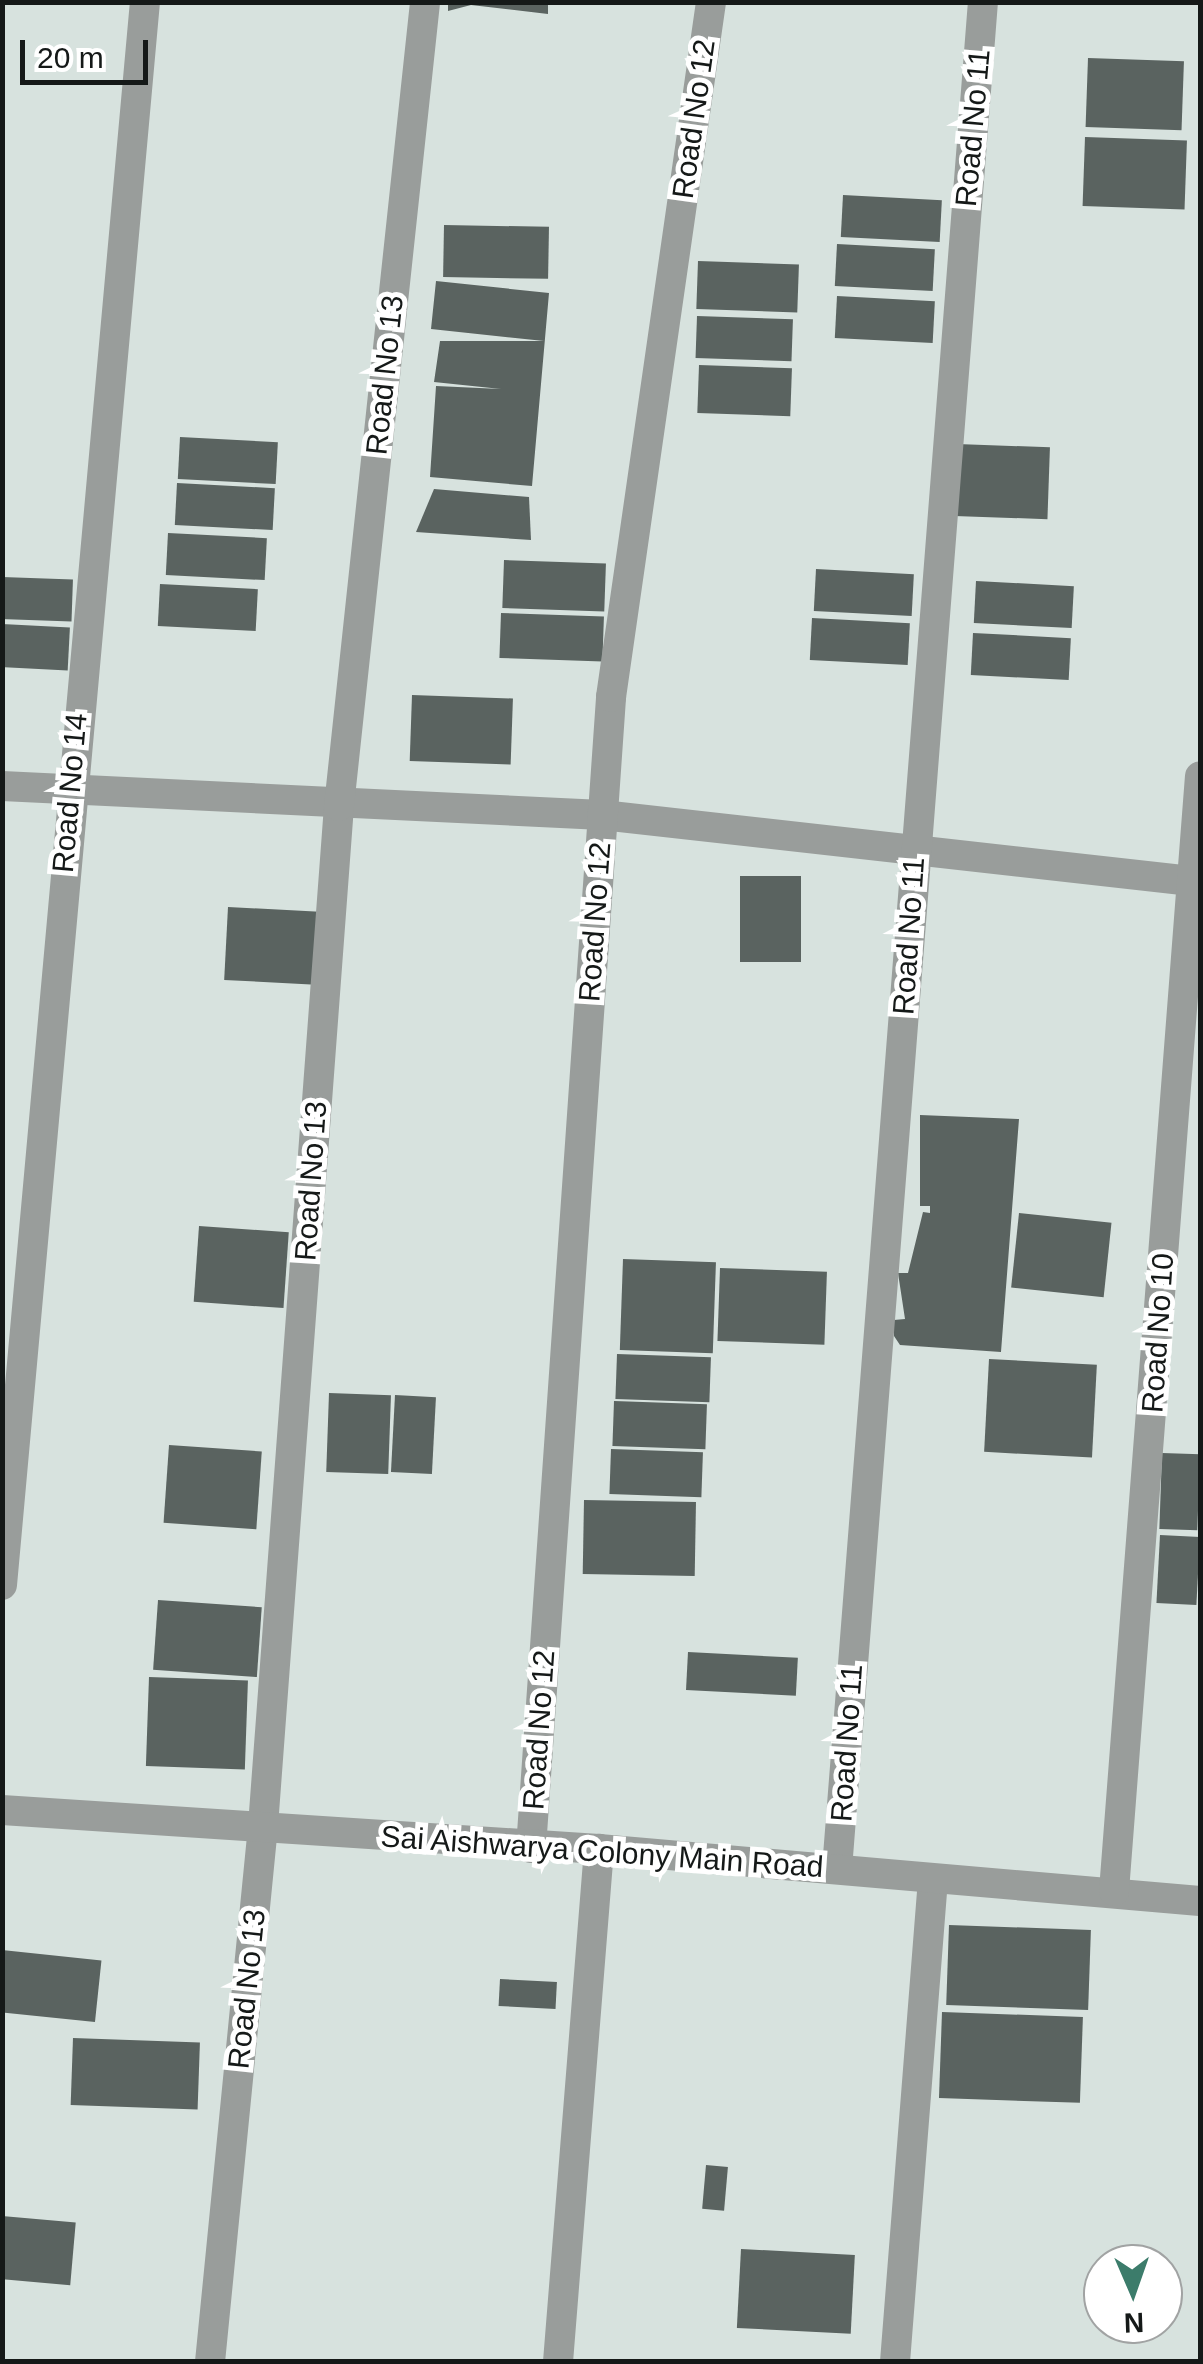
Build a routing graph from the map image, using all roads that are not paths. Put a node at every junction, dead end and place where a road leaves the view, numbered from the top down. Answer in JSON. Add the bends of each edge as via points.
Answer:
{"nodes":[{"id":1,"x":145,"y":2,"type":"edge"},
{"id":2,"x":424,"y":2,"type":"edge"},
{"id":3,"x":711,"y":2,"type":"edge"},
{"id":4,"x":983,"y":2,"type":"edge"},
{"id":5,"x":1200,"y":776,"type":"edge"},
{"id":6,"x":2,"y":786,"type":"edge"},
{"id":7,"x":70,"y":790,"type":"junction"},
{"id":8,"x":339,"y":806,"type":"junction"},
{"id":9,"x":602,"y":815,"type":"junction"},
{"id":10,"x":915,"y":852,"type":"junction"},
{"id":11,"x":1197,"y":882,"type":"edge"},
{"id":12,"x":2,"y":1585,"type":"edge"},
{"id":13,"x":2,"y":1810,"type":"edge"},
{"id":14,"x":263,"y":1826,"type":"junction"},
{"id":15,"x":531,"y":1848,"type":"junction"},
{"id":16,"x":599,"y":1849,"type":"junction"},
{"id":17,"x":838,"y":1869,"type":"junction"},
{"id":18,"x":933,"y":1879,"type":"junction"},
{"id":19,"x":1114,"y":1891,"type":"junction"},
{"id":20,"x":1200,"y":1901,"type":"edge"},
{"id":21,"x":210,"y":2362,"type":"edge"},
{"id":22,"x":558,"y":2362,"type":"edge"},
{"id":23,"x":895,"y":2362,"type":"edge"}],
"edges":[{"from":1,"to":7,"type":"street","name":"Road No 14"},
{"from":2,"to":8,"type":"street","name":"Road No 13"},
{"from":3,"to":9,"type":"street","name":"Road No 12","via":[[611,697]]},
{"from":4,"to":10,"type":"street","name":"Road No 11"},
{"from":5,"to":11,"type":"street","name":"Road No 10"},
{"from":6,"to":7,"type":"street"},
{"from":7,"to":8,"type":"street"},
{"from":7,"to":12,"type":"street","name":"Road No 14"},
{"from":8,"to":9,"type":"street"},
{"from":8,"to":14,"type":"street","name":"Road No 13"},
{"from":9,"to":10,"type":"street"},
{"from":9,"to":15,"type":"street","name":"Road No 12"},
{"from":10,"to":11,"type":"street"},
{"from":10,"to":17,"type":"street","name":"Road No 11"},
{"from":11,"to":19,"type":"street","name":"Road No 10"},
{"from":13,"to":14,"type":"street","name":"Sai Aishwarya Colony Main Road"},
{"from":14,"to":15,"type":"street","name":"Sai Aishwarya Colony Main Road"},
{"from":14,"to":21,"type":"street","name":"Road No 13"},
{"from":15,"to":16,"type":"street","name":"Sai Aishwarya Colony Main Road"},
{"from":16,"to":17,"type":"street","name":"Sai Aishwarya Colony Main Road"},
{"from":16,"to":22,"type":"street"},
{"from":17,"to":18,"type":"street","name":"Sai Aishwarya Colony Main Road"},
{"from":18,"to":19,"type":"street","name":"Sai Aishwarya Colony Main Road"},
{"from":18,"to":23,"type":"street"},
{"from":19,"to":20,"type":"street","name":"Sai Aishwarya Colony Main Road"}]}
